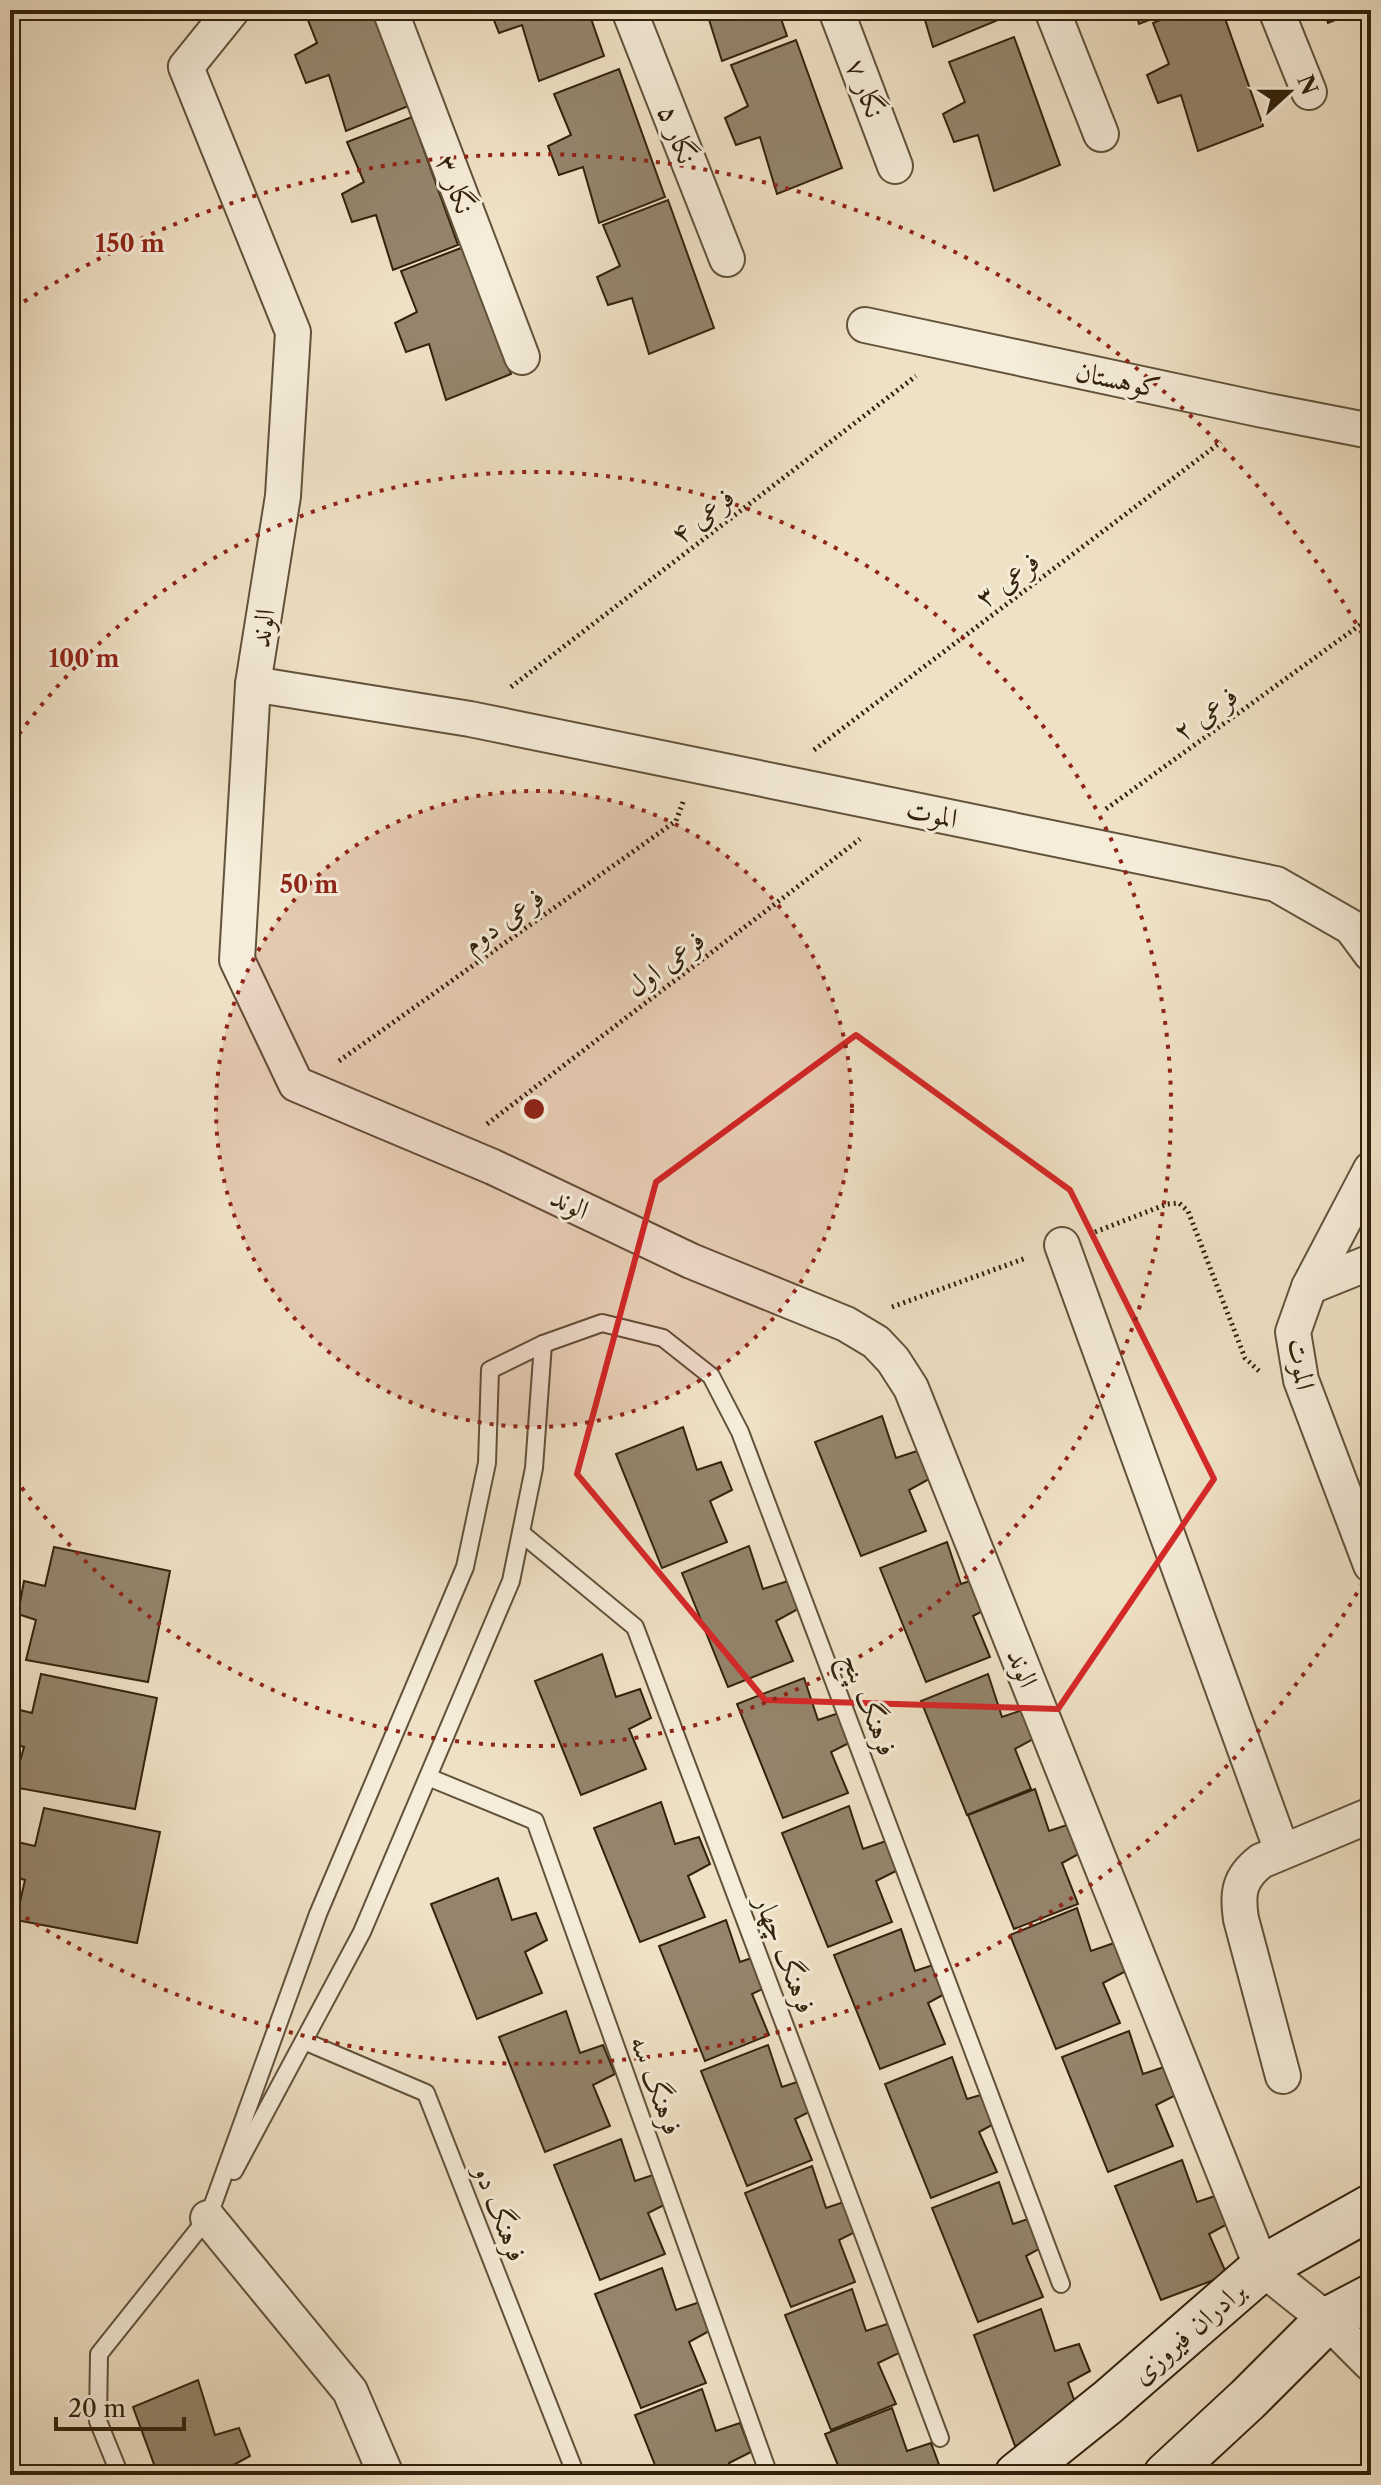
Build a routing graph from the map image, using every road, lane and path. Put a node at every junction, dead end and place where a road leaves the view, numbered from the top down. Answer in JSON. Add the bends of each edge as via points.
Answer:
{"nodes":[{"id":1,"x":232,"y":10,"type":"edge"},
{"id":2,"x":390,"y":10,"type":"edge"},
{"id":3,"x":629,"y":10,"type":"edge"},
{"id":4,"x":836,"y":10,"type":"edge"},
{"id":5,"x":1052,"y":10,"type":"edge"},
{"id":6,"x":1276,"y":10,"type":"edge"},
{"id":7,"x":1309,"y":92,"type":"dead end"},
{"id":8,"x":1101,"y":134,"type":"dead end"},
{"id":9,"x":895,"y":166,"type":"dead end"},
{"id":10,"x":727,"y":259,"type":"dead end"},
{"id":11,"x":865,"y":325,"type":"dead end"},
{"id":12,"x":958,"y":344,"type":"junction"},
{"id":13,"x":522,"y":357,"type":"dead end"},
{"id":14,"x":1263,"y":410,"type":"junction"},
{"id":15,"x":1371,"y":431,"type":"edge"},
{"id":16,"x":1371,"y":617,"type":"edge"},
{"id":17,"x":253,"y":684,"type":"junction"},
{"id":18,"x":470,"y":719,"type":"junction"},
{"id":19,"x":696,"y":764,"type":"junction"},
{"id":20,"x":775,"y":780,"type":"junction"},
{"id":21,"x":902,"y":807,"type":"junction"},
{"id":22,"x":1063,"y":840,"type":"junction"},
{"id":23,"x":1371,"y":954,"type":"edge"},
{"id":24,"x":303,"y":1086,"type":"junction"},
{"id":25,"x":453,"y":1150,"type":"junction"},
{"id":26,"x":1371,"y":1169,"type":"edge"},
{"id":27,"x":1062,"y":1245,"type":"dead end"},
{"id":28,"x":1371,"y":1262,"type":"edge"},
{"id":29,"x":1309,"y":1287,"type":"junction"},
{"id":30,"x":543,"y":1344,"type":"junction"},
{"id":31,"x":521,"y":1533,"type":"junction"},
{"id":32,"x":1371,"y":1565,"type":"edge"},
{"id":33,"x":428,"y":1777,"type":"junction"},
{"id":34,"x":1371,"y":1815,"type":"edge"},
{"id":35,"x":1282,"y":1851,"type":"junction"},
{"id":36,"x":304,"y":2041,"type":"junction"},
{"id":37,"x":1283,"y":2076,"type":"dead end"},
{"id":38,"x":1371,"y":2207,"type":"edge"},
{"id":39,"x":208,"y":2218,"type":"junction"},
{"id":40,"x":1262,"y":2268,"type":"junction"},
{"id":41,"x":1061,"y":2284,"type":"dead end"},
{"id":42,"x":1371,"y":2297,"type":"edge"},
{"id":43,"x":1327,"y":2320,"type":"junction"},
{"id":44,"x":1371,"y":2364,"type":"edge"},
{"id":45,"x":940,"y":2438,"type":"dead end"},
{"id":46,"x":120,"y":2475,"type":"edge"},
{"id":47,"x":386,"y":2475,"type":"edge"},
{"id":48,"x":576,"y":2475,"type":"edge"},
{"id":49,"x":769,"y":2475,"type":"edge"},
{"id":50,"x":1017,"y":2475,"type":"edge"},
{"id":51,"x":1166,"y":2475,"type":"edge"}],
"edges":[{"from":1,"to":17,"type":"street","name":"الوند","via":[[186,67],[293,332],[283,496]]},
{"from":2,"to":13,"type":"street","name":"نگار ۳"},
{"from":3,"to":10,"type":"street","name":"نگار ۵"},
{"from":4,"to":9,"type":"street","name":"نگار ۷"},
{"from":5,"to":8,"type":"street"},
{"from":6,"to":7,"type":"street"},
{"from":11,"to":12,"type":"street","name":"کوهستان"},
{"from":12,"to":14,"type":"street","name":"کوهستان"},
{"from":12,"to":18,"type":"path","name":"فرعی ۴"},
{"from":14,"to":15,"type":"street","name":"کوهستان"},
{"from":14,"to":20,"type":"path","name":"فرعی ۳"},
{"from":16,"to":22,"type":"path","name":"فرعی ۲"},
{"from":17,"to":18,"type":"street","name":"الموت"},
{"from":17,"to":24,"type":"street","name":"الوند","via":[[237,960],[296,1084]]},
{"from":18,"to":19,"type":"street","name":"الموت"},
{"from":19,"to":20,"type":"street","name":"الموت"},
{"from":19,"to":24,"type":"path","name":"فرعی دوم","via":[[676,821]]},
{"from":20,"to":21,"type":"street","name":"الموت"},
{"from":21,"to":22,"type":"street","name":"الموت"},
{"from":21,"to":25,"type":"path","name":"فرعی اول"},
{"from":22,"to":23,"type":"street","name":"الموت","via":[[1276,884],[1351,927]]},
{"from":24,"to":25,"type":"street","name":"الوند"},
{"from":25,"to":40,"type":"street","name":"الوند","via":[[691,1261],[846,1324],[893,1360],[911,1388]]},
{"from":26,"to":29,"type":"street","name":"الموت"},
{"from":27,"to":35,"type":"street"},
{"from":28,"to":29,"type":"street"},
{"from":29,"to":32,"type":"street","name":"الموت","via":[[1293,1332],[1301,1380]]},
{"from":30,"to":31,"type":"lane","via":[[534,1468]]},
{"from":30,"to":39,"type":"lane","name":"فرهنگ پنج","via":[[490,1370],[487,1463],[465,1567],[318,1914]]},
{"from":30,"to":41,"type":"lane","name":"فرهنگ پنج","via":[[602,1323],[663,1338],[711,1376],[740,1432]]},
{"from":31,"to":33,"type":"lane","via":[[511,1581]]},
{"from":31,"to":45,"type":"lane","name":"فرهنگ چهار","via":[[635,1627]]},
{"from":33,"to":36,"type":"lane","via":[[362,1932]]},
{"from":33,"to":49,"type":"lane","name":"فرهنگ سه","via":[[535,1821]]},
{"from":34,"to":35,"type":"street"},
{"from":35,"to":37,"type":"street","via":[[1248,1871],[1238,1899]]},
{"from":36,"to":39,"type":"lane"},
{"from":36,"to":48,"type":"lane","name":"فرهنگ دو","via":[[426,2093]]},
{"from":38,"to":40,"type":"main road","name":"برادران فیروزی"},
{"from":39,"to":46,"type":"lane","via":[[99,2354],[98,2421]]},
{"from":39,"to":47,"type":"street","via":[[350,2391]]},
{"from":40,"to":43,"type":"street","name":"الوند"},
{"from":40,"to":50,"type":"main road","name":"برادران فیروزی"},
{"from":42,"to":43,"type":"main road"},
{"from":43,"to":44,"type":"street","name":"الوند"},
{"from":43,"to":51,"type":"main road"}]}
